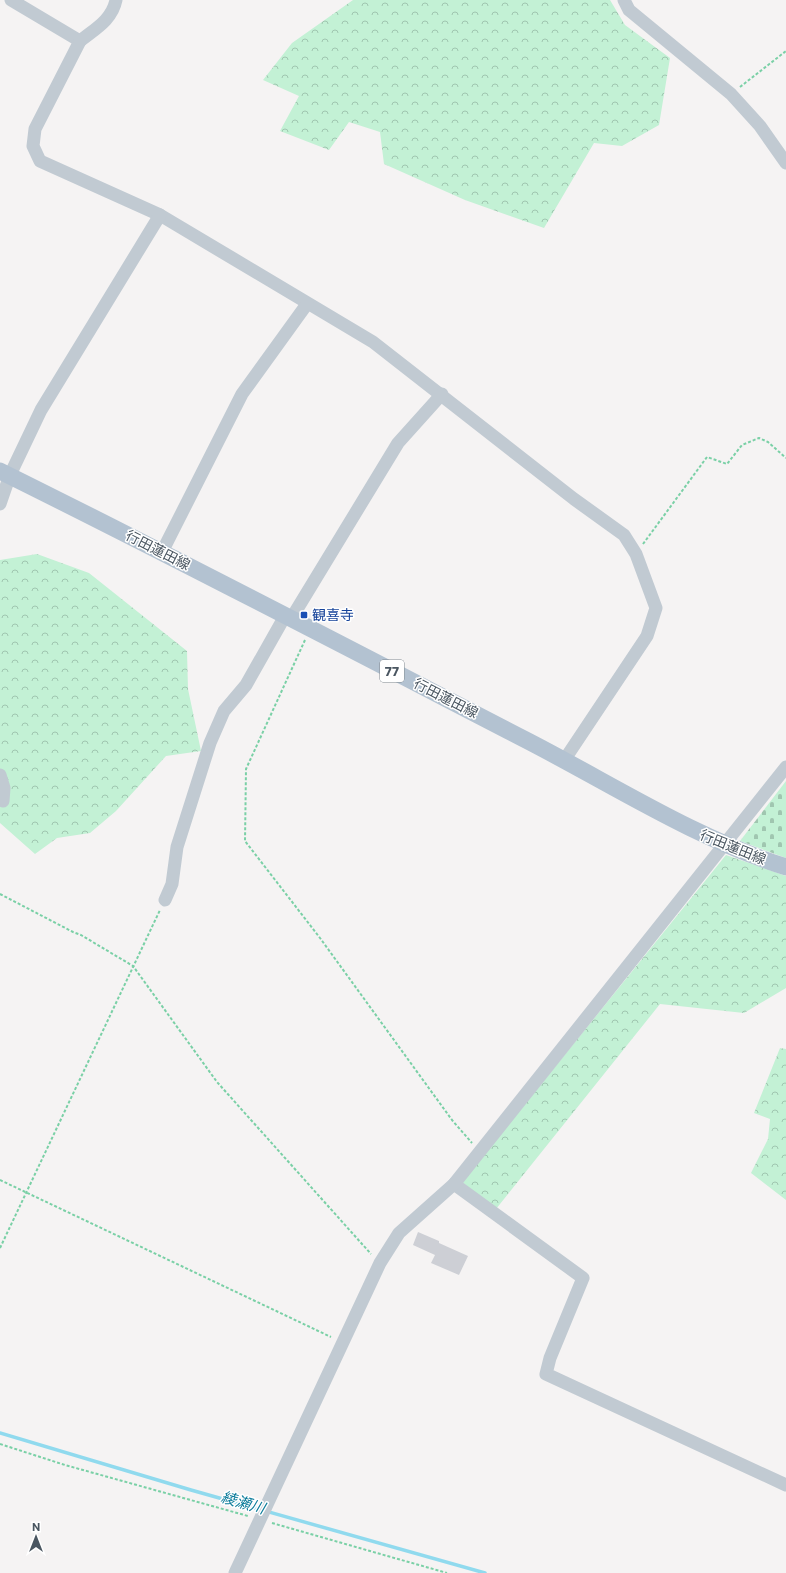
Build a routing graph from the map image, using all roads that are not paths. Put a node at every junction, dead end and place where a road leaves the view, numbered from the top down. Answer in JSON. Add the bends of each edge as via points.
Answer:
{"nodes":[{"id":1,"x":11,"y":0,"type":"edge"},
{"id":2,"x":116,"y":0,"type":"edge"},
{"id":3,"x":624,"y":0,"type":"edge"},
{"id":4,"x":80,"y":41,"type":"junction"},
{"id":5,"x":786,"y":163,"type":"edge"},
{"id":6,"x":160,"y":215,"type":"junction"},
{"id":7,"x":307,"y":304,"type":"junction"},
{"id":8,"x":442,"y":394,"type":"junction"},
{"id":9,"x":5,"y":473,"type":"edge"},
{"id":10,"x":0,"y":504,"type":"edge"},
{"id":11,"x":162,"y":552,"type":"junction"},
{"id":12,"x":288,"y":618,"type":"junction"},
{"id":13,"x":565,"y":759,"type":"junction"},
{"id":14,"x":786,"y":767,"type":"edge"},
{"id":15,"x":0,"y":775,"type":"edge"},
{"id":16,"x":4,"y":801,"type":"dead end"},
{"id":17,"x":725,"y":845,"type":"junction"},
{"id":18,"x":786,"y":867,"type":"edge"},
{"id":19,"x":165,"y":900,"type":"road end"},
{"id":20,"x":454,"y":1184,"type":"junction"},
{"id":21,"x":786,"y":1486,"type":"edge"},
{"id":22,"x":235,"y":1573,"type":"edge"}],
"edges":[{"from":1,"to":4,"type":"street"},
{"from":2,"to":4,"type":"street","via":[[107,20]]},
{"from":3,"to":5,"type":"street","via":[[629,10],[731,94],[760,126]]},
{"from":4,"to":6,"type":"street","via":[[35,129],[33,146],[40,161]]},
{"from":6,"to":7,"type":"street"},
{"from":6,"to":9,"type":"street"},
{"from":7,"to":8,"type":"street","via":[[373,342]]},
{"from":7,"to":11,"type":"street","via":[[242,394]]},
{"from":8,"to":12,"type":"street","via":[[398,443]]},
{"from":8,"to":13,"type":"street","via":[[624,535],[636,554],[656,608],[647,636]]},
{"from":9,"to":10,"type":"street"},
{"from":9,"to":11,"type":"main road","name":"行田蓮田線","number":"77"},
{"from":11,"to":12,"type":"main road","name":"行田蓮田線","number":"77"},
{"from":12,"to":13,"type":"main road","name":"行田蓮田線","number":"77"},
{"from":12,"to":19,"type":"street","via":[[246,685],[224,711],[210,743],[176,847],[172,884]]},
{"from":13,"to":17,"type":"main road","name":"行田蓮田線","number":"77","via":[[690,829]]},
{"from":14,"to":17,"type":"street"},
{"from":15,"to":16,"type":"street"},
{"from":17,"to":18,"type":"main road","name":"行田蓮田線","number":"77"},
{"from":17,"to":20,"type":"street"},
{"from":20,"to":21,"type":"street","via":[[583,1278],[550,1358],[546,1374]]},
{"from":20,"to":22,"type":"street","via":[[399,1233],[380,1263]]}]}
